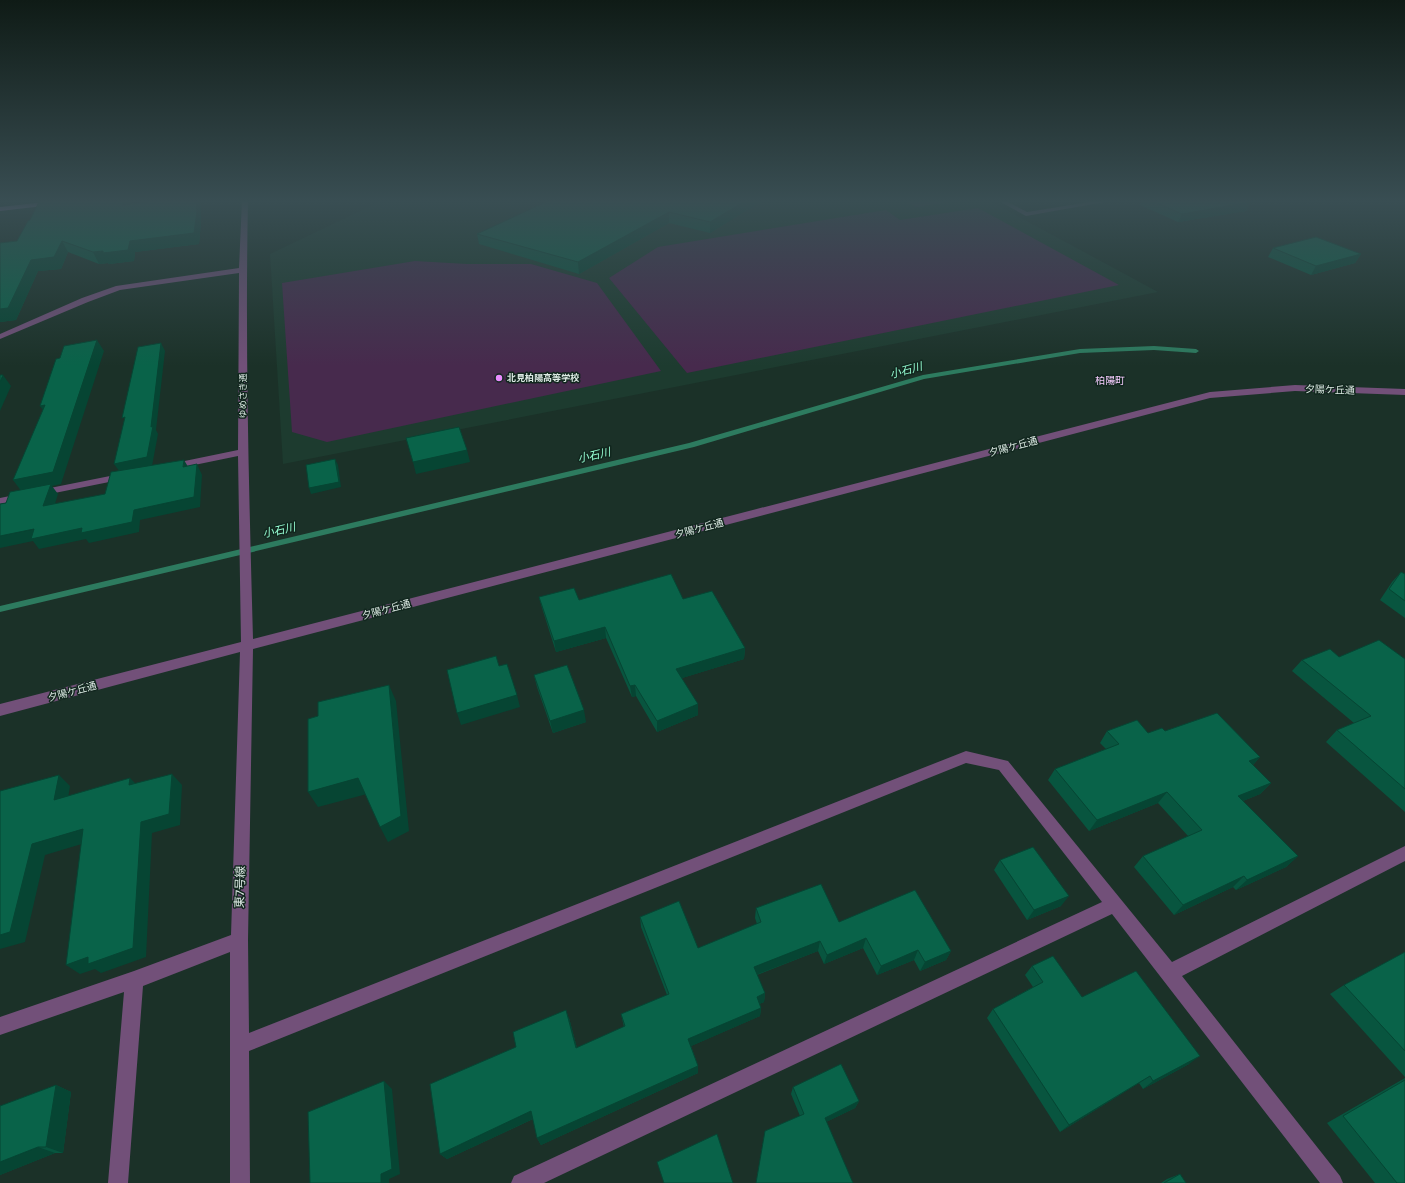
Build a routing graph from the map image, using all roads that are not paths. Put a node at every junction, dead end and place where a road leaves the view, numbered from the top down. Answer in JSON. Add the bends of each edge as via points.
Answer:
{"nodes":[{"id":1,"x":243,"y":255,"type":"edge"},
{"id":2,"x":243,"y":270,"type":"junction"},
{"id":3,"x":0,"y":337,"type":"edge"},
{"id":4,"x":1405,"y":392,"type":"edge"},
{"id":5,"x":244,"y":452,"type":"junction"},
{"id":6,"x":159,"y":469,"type":"edge"},
{"id":7,"x":136,"y":474,"type":"edge"},
{"id":8,"x":0,"y":501,"type":"edge"},
{"id":9,"x":246,"y":592,"type":"joint"},
{"id":10,"x":247,"y":645,"type":"junction"},
{"id":11,"x":0,"y":710,"type":"edge"},
{"id":12,"x":1405,"y":853,"type":"edge"},
{"id":13,"x":1113,"y":905,"type":"junction"},
{"id":14,"x":239,"y":940,"type":"junction"},
{"id":15,"x":1169,"y":973,"type":"junction"},
{"id":16,"x":134,"y":980,"type":"junction"},
{"id":17,"x":0,"y":1026,"type":"edge"},
{"id":18,"x":239,"y":1046,"type":"junction"},
{"id":19,"x":118,"y":1183,"type":"edge"},
{"id":20,"x":240,"y":1183,"type":"edge"},
{"id":21,"x":521,"y":1183,"type":"edge"},
{"id":22,"x":1333,"y":1183,"type":"edge"}],
"edges":[{"from":1,"to":2,"type":"street","name":"ゆめさき通"},
{"from":2,"to":3,"type":"street","via":[[119,288]]},
{"from":2,"to":5,"type":"street","name":"ゆめさき通"},
{"from":4,"to":10,"type":"street","name":"夕陽ケ丘通","via":[[1296,388],[1210,395]]},
{"from":5,"to":6,"type":"street"},
{"from":5,"to":9,"type":"street","name":"ゆめさき通"},
{"from":7,"to":8,"type":"street"},
{"from":9,"to":10,"type":"street","name":"東7号線"},
{"from":10,"to":11,"type":"street","name":"夕陽ケ丘通"},
{"from":10,"to":14,"type":"street","name":"東7号線"},
{"from":12,"to":15,"type":"street"},
{"from":13,"to":15,"type":"street"},
{"from":13,"to":18,"type":"street","via":[[1003,765],[966,757]]},
{"from":13,"to":21,"type":"street"},
{"from":14,"to":16,"type":"street"},
{"from":14,"to":18,"type":"street","name":"東7号線"},
{"from":15,"to":22,"type":"street"},
{"from":16,"to":17,"type":"street"},
{"from":16,"to":19,"type":"street"},
{"from":18,"to":20,"type":"street","name":"東7号線"}]}
